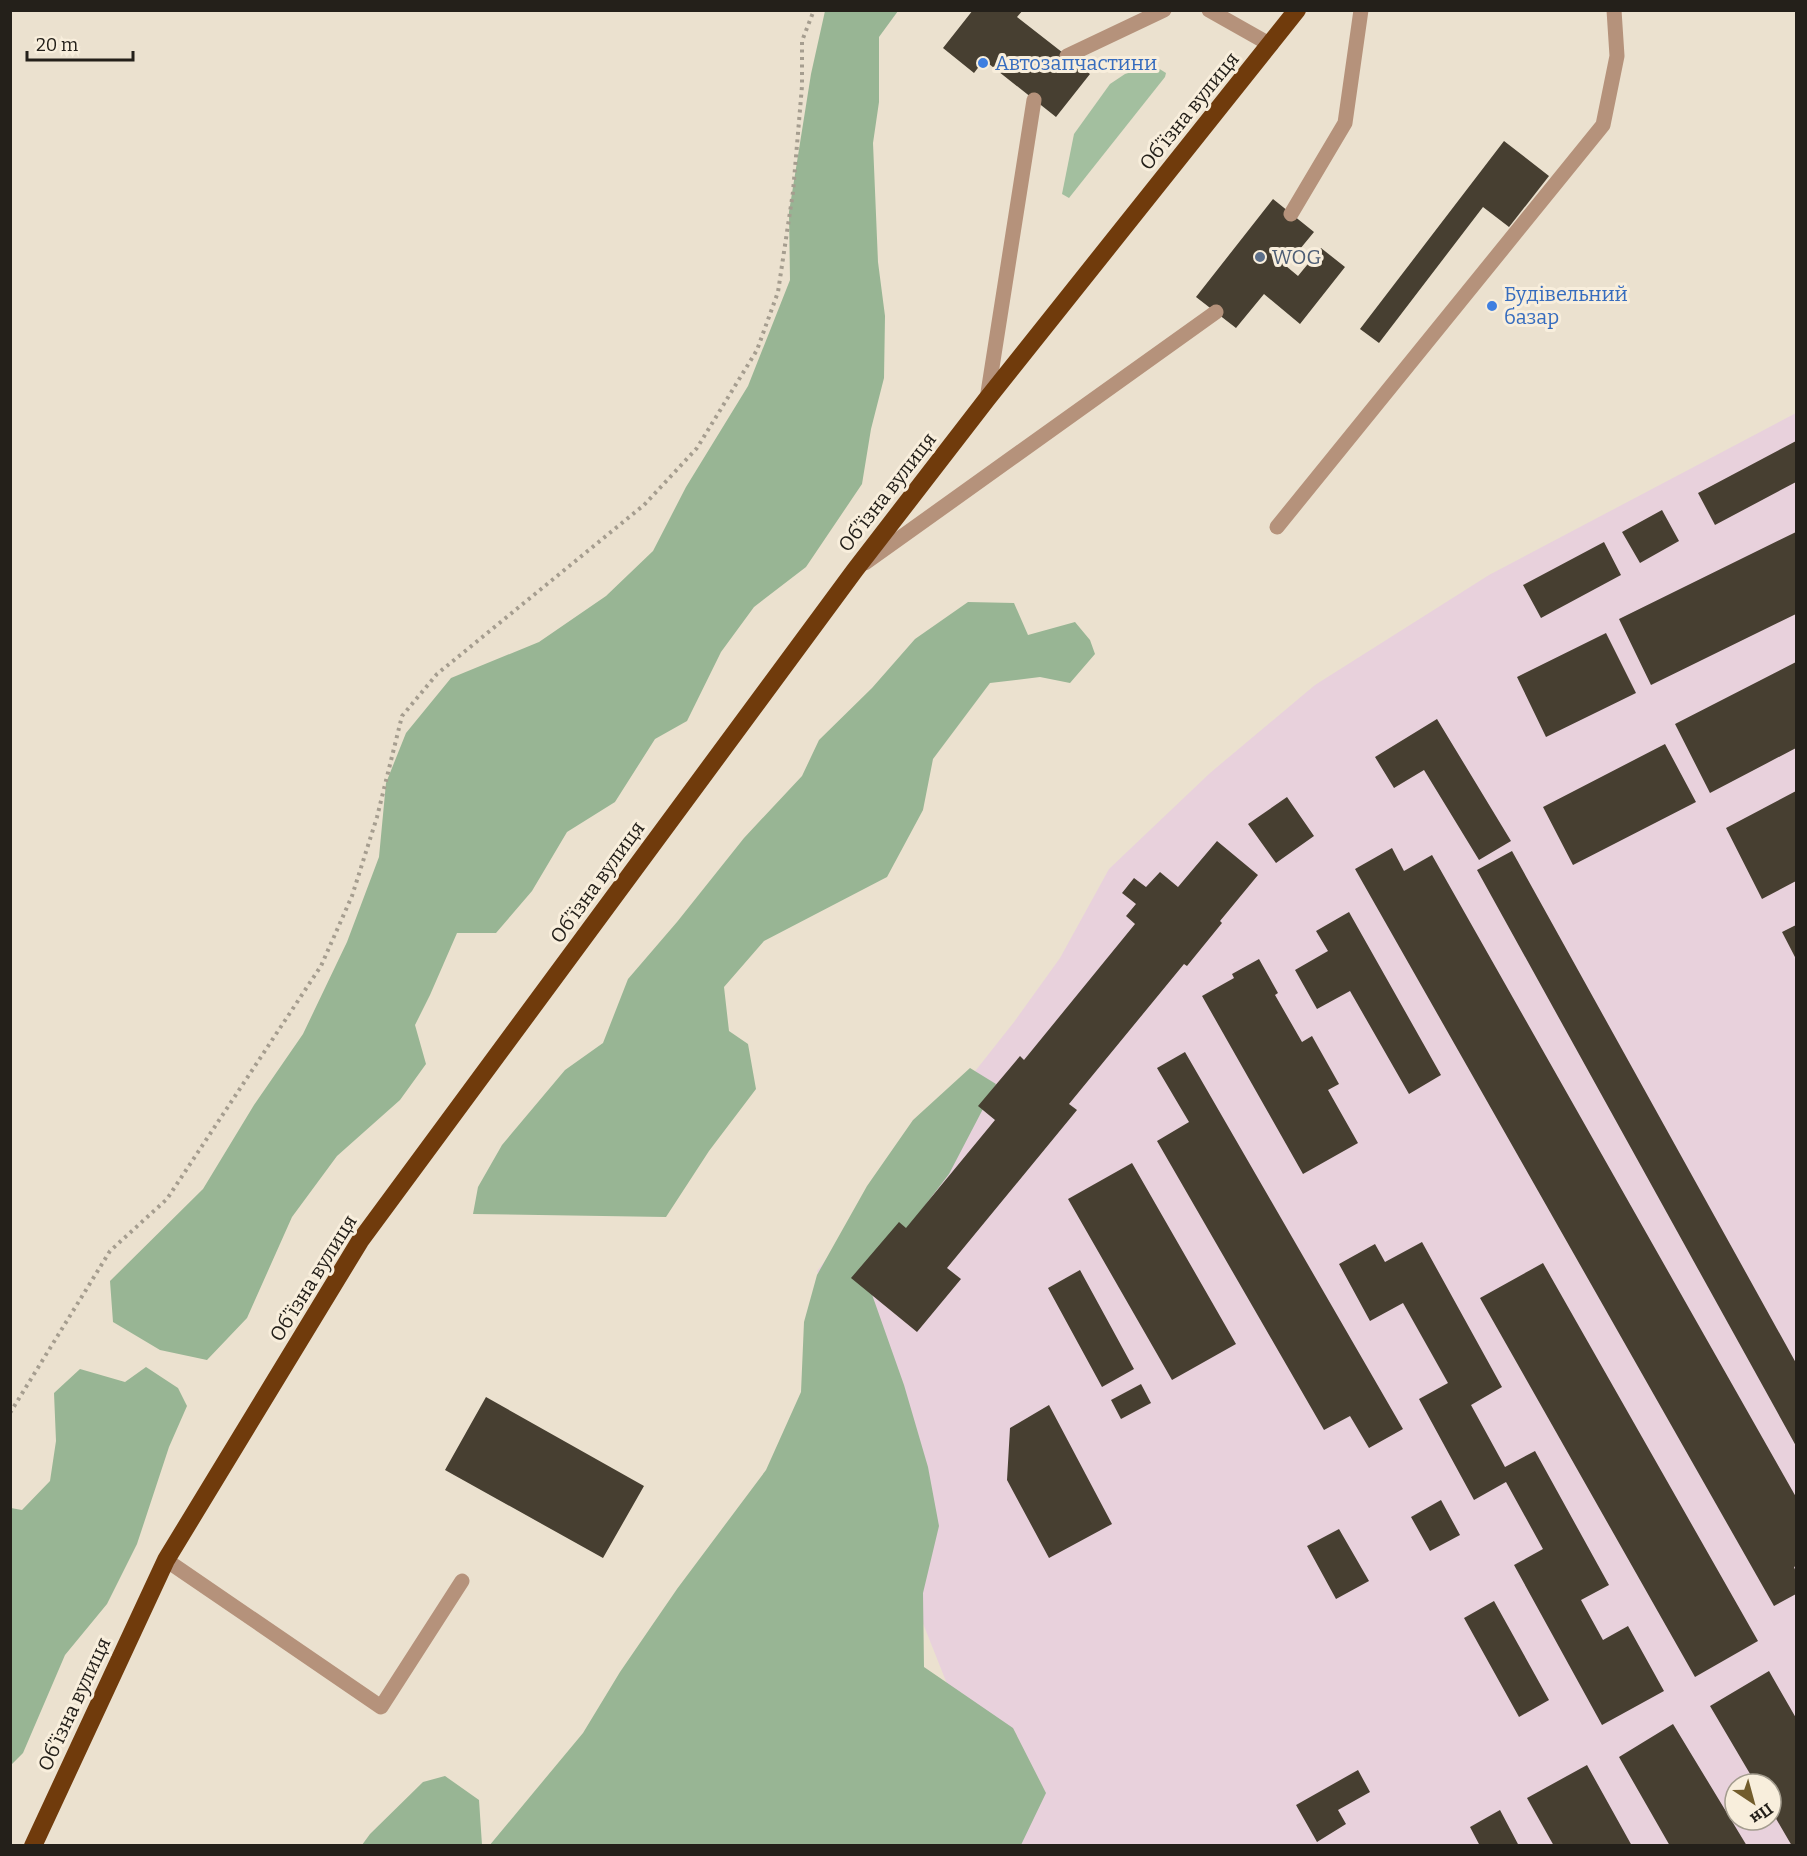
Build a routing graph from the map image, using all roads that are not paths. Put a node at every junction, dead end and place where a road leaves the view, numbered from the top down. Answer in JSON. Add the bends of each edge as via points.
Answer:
{"nodes":[{"id":1,"x":1164,"y":10,"type":"edge"},
{"id":2,"x":1209,"y":10,"type":"edge"},
{"id":3,"x":1297,"y":10,"type":"edge"},
{"id":4,"x":1361,"y":10,"type":"edge"},
{"id":5,"x":1614,"y":10,"type":"edge"},
{"id":6,"x":1270,"y":45,"type":"junction"},
{"id":7,"x":1067,"y":56,"type":"dead end"},
{"id":8,"x":1034,"y":100,"type":"dead end"},
{"id":9,"x":1291,"y":214,"type":"dead end"},
{"id":10,"x":1216,"y":312,"type":"dead end"},
{"id":11,"x":987,"y":399,"type":"junction"},
{"id":12,"x":1277,"y":527,"type":"dead end"},
{"id":13,"x":855,"y":570,"type":"junction"},
{"id":14,"x":166,"y":1560,"type":"junction"},
{"id":15,"x":462,"y":1581,"type":"dead end"},
{"id":16,"x":33,"y":1845,"type":"edge"}],
"edges":[{"from":1,"to":7,"type":"street"},
{"from":2,"to":6,"type":"street"},
{"from":3,"to":6,"type":"highway","name":"Обʼїзна вулиця"},
{"from":4,"to":9,"type":"street","via":[[1345,123]]},
{"from":5,"to":12,"type":"street","via":[[1617,56],[1603,125]]},
{"from":6,"to":11,"type":"highway","name":"Обʼїзна вулиця"},
{"from":8,"to":11,"type":"street"},
{"from":10,"to":13,"type":"street"},
{"from":11,"to":13,"type":"highway","name":"Обʼїзна вулиця"},
{"from":13,"to":14,"type":"highway","name":"Обʼїзна вулиця","via":[[360,1241]]},
{"from":14,"to":15,"type":"street","via":[[381,1707]]},
{"from":14,"to":16,"type":"highway","name":"Обʼїзна вулиця"}]}
